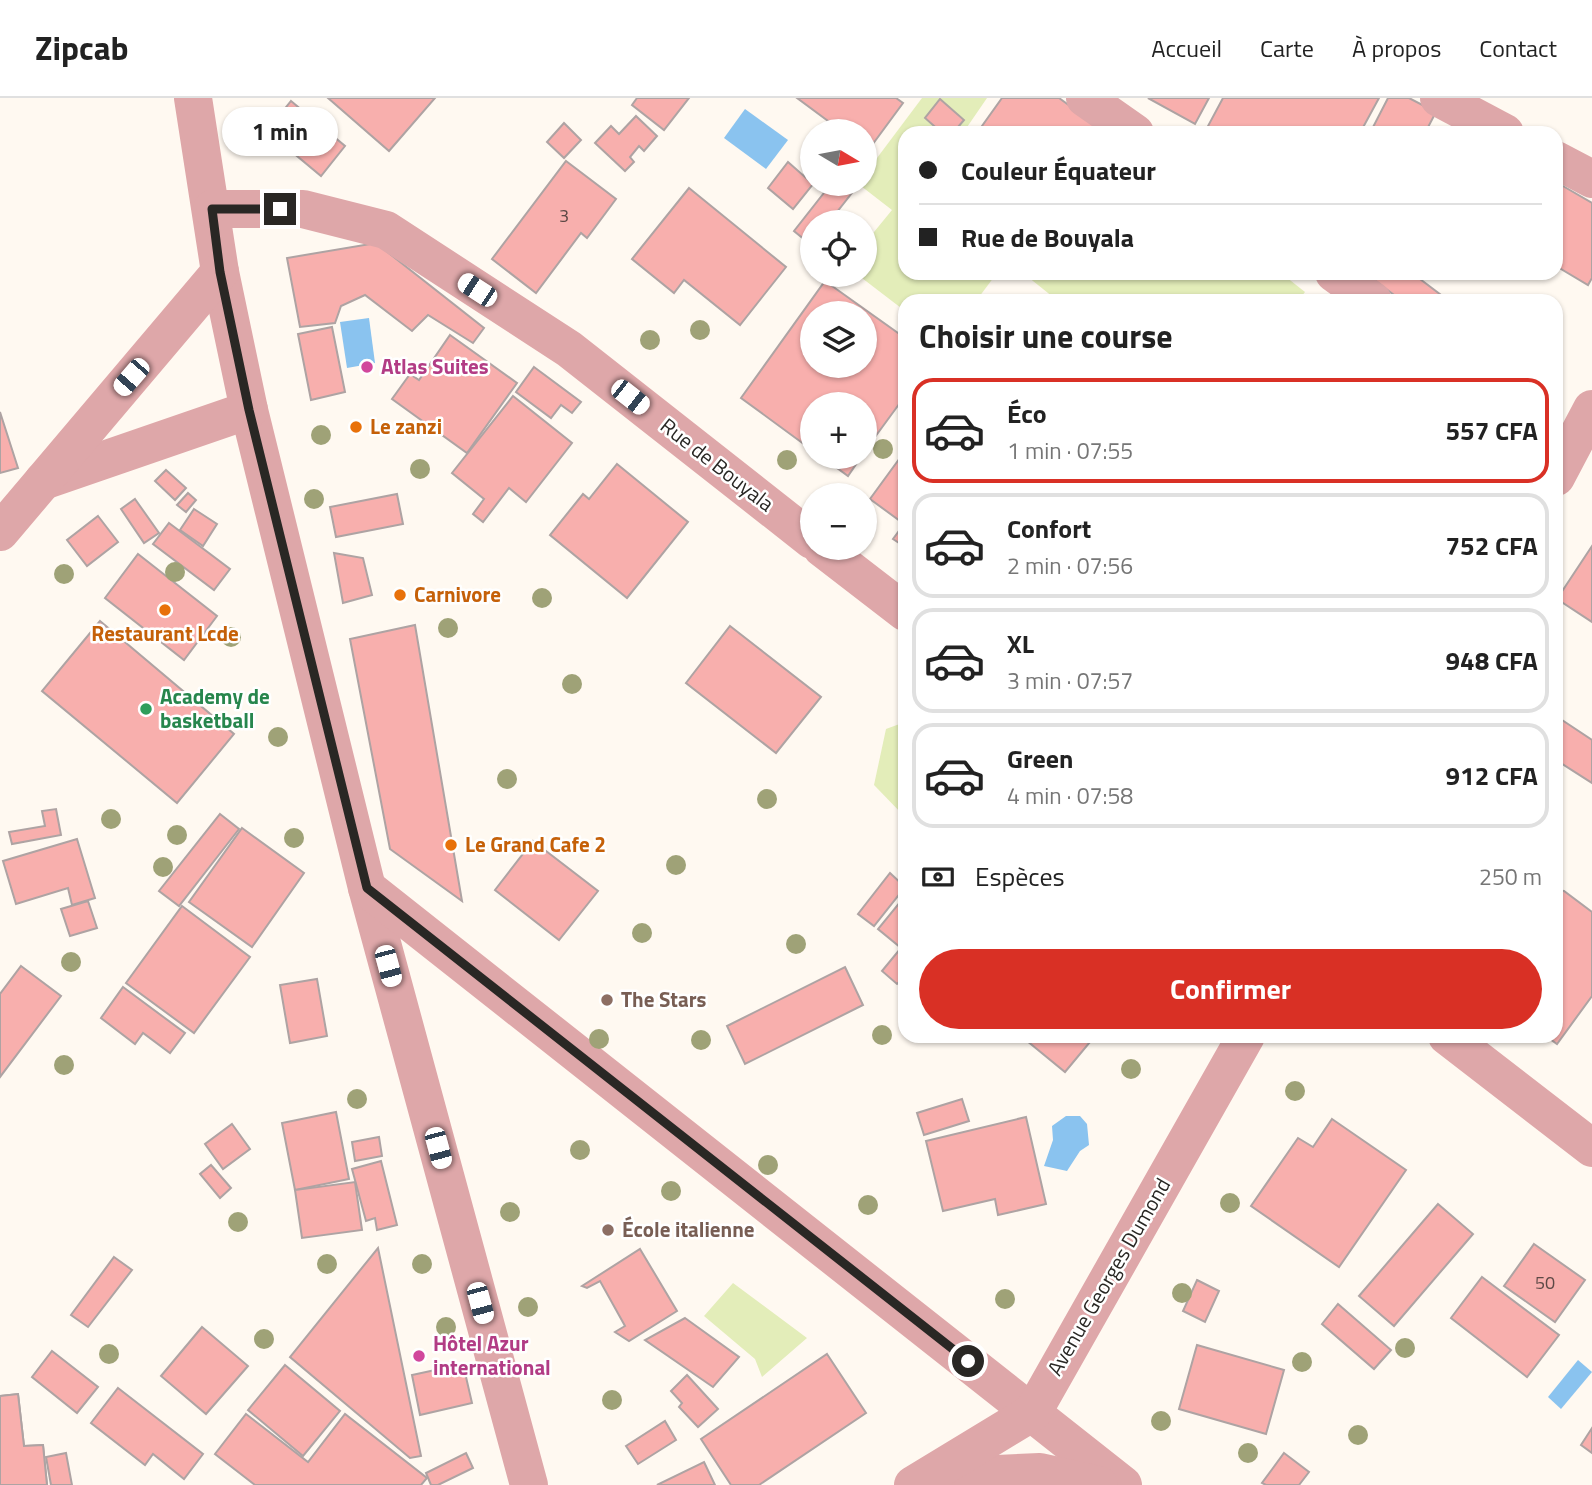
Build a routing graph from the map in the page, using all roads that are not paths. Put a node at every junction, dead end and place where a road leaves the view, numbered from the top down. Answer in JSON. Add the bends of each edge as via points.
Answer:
{"nodes":[{"id":1,"x":193,"y":98,"type":"edge"},
{"id":2,"x":1085,"y":98,"type":"edge"},
{"id":3,"x":1439,"y":98,"type":"edge"},
{"id":4,"x":1125,"y":126,"type":"edge"},
{"id":5,"x":1492,"y":126,"type":"edge"},
{"id":6,"x":1563,"y":164,"type":"edge"},
{"id":7,"x":1592,"y":179,"type":"edge"},
{"id":8,"x":212,"y":209,"type":"junction"},
{"id":9,"x":220,"y":272,"type":"junction"},
{"id":10,"x":1344,"y":280,"type":"edge"},
{"id":11,"x":1363,"y":294,"type":"edge"},
{"id":12,"x":249,"y":410,"type":"junction"},
{"id":13,"x":1592,"y":410,"type":"edge"},
{"id":14,"x":1574,"y":443,"type":"edge"},
{"id":15,"x":1563,"y":464,"type":"edge"},
{"id":16,"x":41,"y":482,"type":"junction"},
{"id":17,"x":800,"y":531,"type":"edge"},
{"id":18,"x":0,"y":532,"type":"edge"},
{"id":19,"x":838,"y":560,"type":"edge"},
{"id":20,"x":898,"y":607,"type":"edge"},
{"id":21,"x":367,"y":888,"type":"junction"},
{"id":22,"x":1242,"y":1043,"type":"edge"},
{"id":23,"x":1456,"y":1043,"type":"edge"},
{"id":24,"x":1592,"y":1148,"type":"edge"},
{"id":25,"x":1033,"y":1412,"type":"junction"},
{"id":26,"x":921,"y":1481,"type":"edge"},
{"id":27,"x":529,"y":1485,"type":"edge"},
{"id":28,"x":1099,"y":1485,"type":"edge"},
{"id":29,"x":1123,"y":1485,"type":"edge"}],
"edges":[{"from":1,"to":8,"type":"street"},
{"from":2,"to":4,"type":"street"},
{"from":3,"to":5,"type":"street"},
{"from":6,"to":7,"type":"street"},
{"from":8,"to":9,"type":"street"},
{"from":8,"to":17,"type":"street","name":"Rue de Bouyala","via":[[303,209],[386,230],[569,349]]},
{"from":9,"to":12,"type":"street"},
{"from":9,"to":16,"type":"street"},
{"from":10,"to":11,"type":"street"},
{"from":12,"to":16,"type":"street"},
{"from":12,"to":21,"type":"street"},
{"from":13,"to":14,"type":"street"},
{"from":14,"to":15,"type":"street"},
{"from":16,"to":18,"type":"street"},
{"from":19,"to":20,"type":"street"},
{"from":21,"to":25,"type":"street"},
{"from":21,"to":27,"type":"street"},
{"from":22,"to":25,"type":"street","name":"Avenue Georges Dumond"},
{"from":23,"to":24,"type":"street"},
{"from":25,"to":26,"type":"street","name":"Avenue Georges Dumond"},
{"from":25,"to":29,"type":"street"},
{"from":26,"to":28,"type":"street","name":"Avenue Georges Dumond","via":[[1041,1472]]}]}
